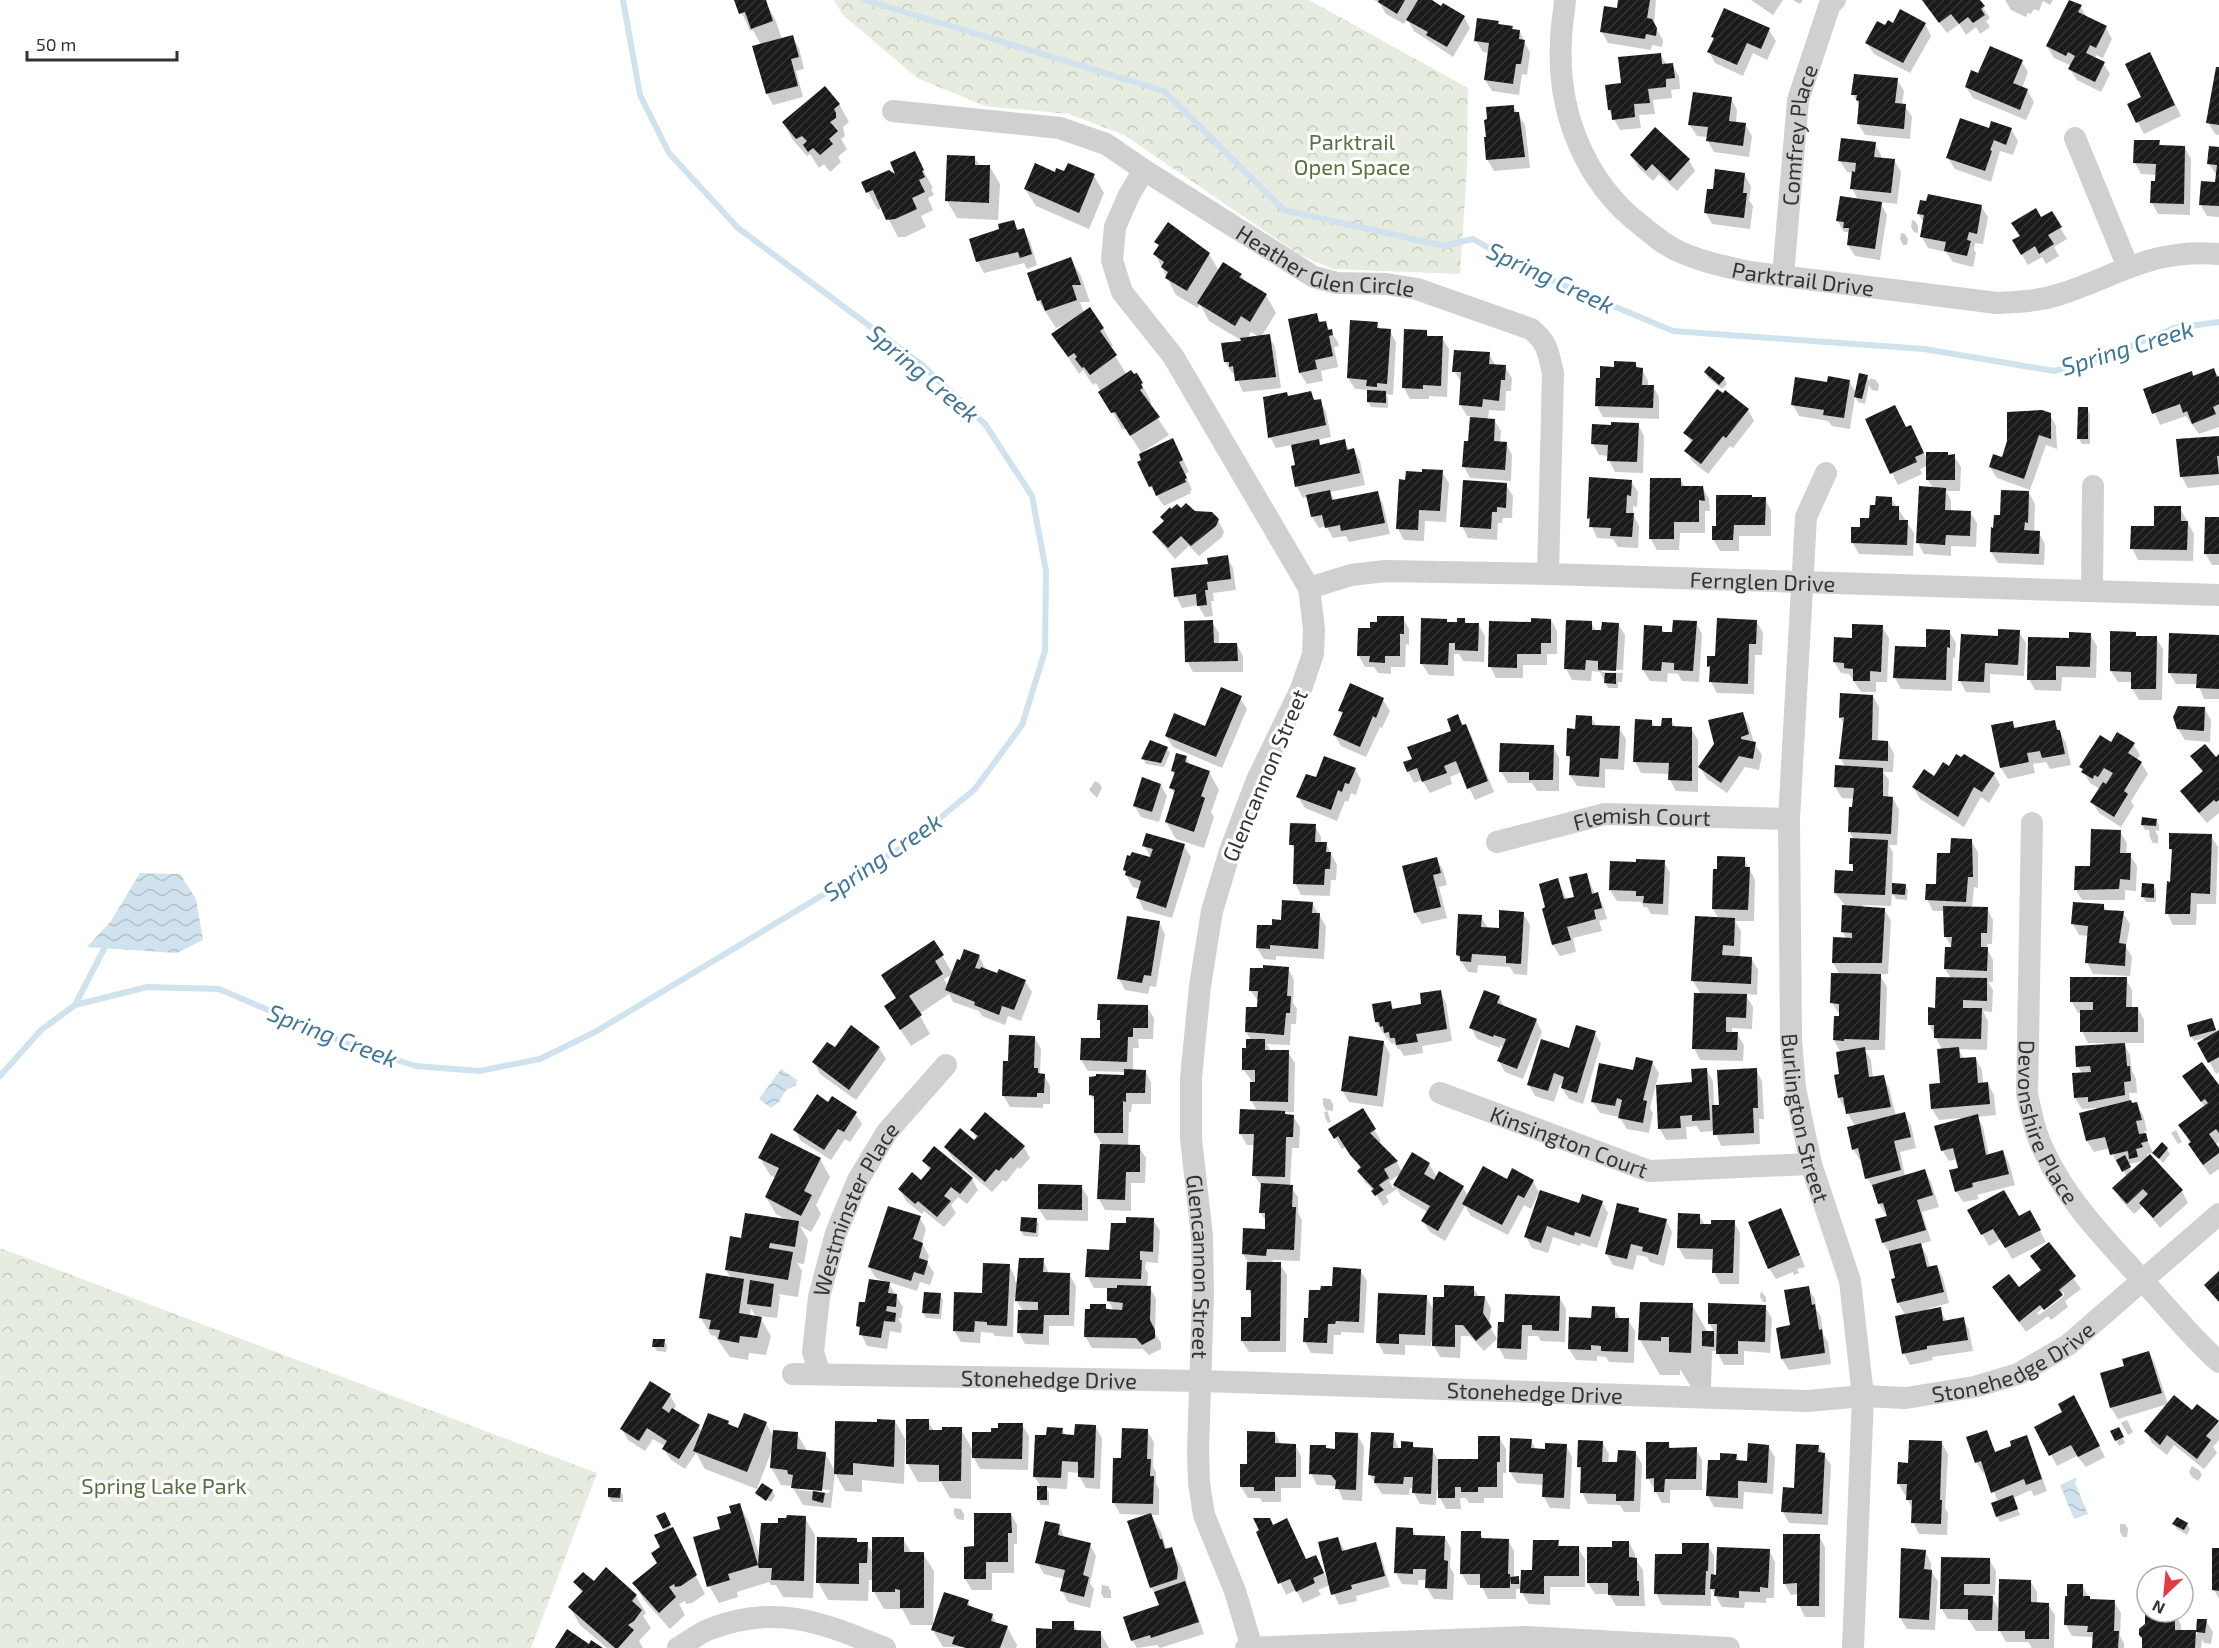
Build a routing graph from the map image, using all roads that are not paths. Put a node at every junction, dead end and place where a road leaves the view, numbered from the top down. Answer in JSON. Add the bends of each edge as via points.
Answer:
{"nodes":[{"id":1,"x":1565,"y":0,"type":"edge"},
{"id":2,"x":1835,"y":0,"type":"edge"},
{"id":3,"x":893,"y":111,"type":"dead end"},
{"id":4,"x":2075,"y":138,"type":"dead end"},
{"id":5,"x":1144,"y":170,"type":"junction"},
{"id":6,"x":2219,"y":254,"type":"edge"},
{"id":7,"x":2128,"y":267,"type":"junction"},
{"id":8,"x":1783,"y":276,"type":"junction"},
{"id":9,"x":1826,"y":473,"type":"dead end"},
{"id":10,"x":2092,"y":486,"type":"dead end"},
{"id":11,"x":1548,"y":574,"type":"junction"},
{"id":12,"x":1803,"y":582,"type":"junction"},
{"id":13,"x":1308,"y":588,"type":"junction"},
{"id":14,"x":2092,"y":591,"type":"junction"},
{"id":15,"x":2219,"y":595,"type":"edge"},
{"id":16,"x":1789,"y":819,"type":"junction"},
{"id":17,"x":2031,"y":823,"type":"dead end"},
{"id":18,"x":1497,"y":842,"type":"dead end"},
{"id":19,"x":946,"y":1065,"type":"dead end"},
{"id":20,"x":1440,"y":1094,"type":"dead end"},
{"id":21,"x":1811,"y":1164,"type":"junction"},
{"id":22,"x":2219,"y":1214,"type":"edge"},
{"id":23,"x":2143,"y":1281,"type":"junction"},
{"id":24,"x":2219,"y":1362,"type":"edge"},
{"id":25,"x":793,"y":1374,"type":"dead end"},
{"id":26,"x":820,"y":1374,"type":"junction"},
{"id":27,"x":1201,"y":1381,"type":"junction"},
{"id":28,"x":1863,"y":1396,"type":"junction"},
{"id":29,"x":1526,"y":1643,"type":"edge"},
{"id":30,"x":678,"y":1648,"type":"edge"},
{"id":31,"x":885,"y":1648,"type":"edge"},
{"id":32,"x":1250,"y":1648,"type":"edge"},
{"id":33,"x":1729,"y":1648,"type":"edge"},
{"id":34,"x":1853,"y":1648,"type":"edge"}],
"edges":[{"from":1,"to":8,"type":"street","name":"Parktrail Drive","via":[[1560,42],[1570,125],[1583,157],[1605,190],[1628,215],[1678,251],[1710,263]]},
{"from":2,"to":8,"type":"street","name":"Comfrey Place","via":[[1830,4],[1798,100]]},
{"from":3,"to":5,"type":"street","name":"Heather Glen Circle","via":[[1060,128],[1106,144]]},
{"from":4,"to":7,"type":"street"},
{"from":5,"to":11,"type":"street","name":"Heather Glen Circle","via":[[1314,278],[1417,289],[1531,329],[1541,338],[1553,373]]},
{"from":5,"to":13,"type":"street","name":"Glencannon Street","via":[[1115,227],[1112,260],[1122,292],[1173,356]]},
{"from":6,"to":7,"type":"street","name":"Parktrail Drive","via":[[2194,252]]},
{"from":7,"to":8,"type":"street","name":"Parktrail Drive","via":[[2060,294],[2028,302],[1997,303]]},
{"from":9,"to":12,"type":"street","name":"Burlington Street","via":[[1806,518]]},
{"from":10,"to":14,"type":"street"},
{"from":11,"to":12,"type":"street","name":"Fernglen Drive"},
{"from":11,"to":13,"type":"street","name":"Fernglen Drive","via":[[1385,571],[1351,575]]},
{"from":12,"to":14,"type":"street","name":"Fernglen Drive"},
{"from":12,"to":16,"type":"street","name":"Burlington Street"},
{"from":13,"to":27,"type":"street","name":"Glencannon Street","via":[[1313,654],[1230,851],[1212,911],[1200,986],[1191,1078],[1191,1139],[1202,1236]]},
{"from":14,"to":15,"type":"street","name":"Fernglen Drive"},
{"from":16,"to":18,"type":"street","name":"Flemish Court","via":[[1605,814]]},
{"from":16,"to":21,"type":"street","name":"Burlington Street","via":[[1791,1039],[1795,1088]]},
{"from":17,"to":23,"type":"street","name":"Devonshire Place","via":[[2027,1094],[2034,1125],[2067,1192]]},
{"from":19,"to":26,"type":"street","name":"Westminster Place","via":[[886,1132],[858,1180],[836,1233],[819,1297],[813,1352]]},
{"from":20,"to":21,"type":"street","name":"Kinsington Court","via":[[1649,1171]]},
{"from":21,"to":28,"type":"street","name":"Burlington Street","via":[[1850,1281]]},
{"from":22,"to":23,"type":"street","name":"Stonehedge Drive"},
{"from":23,"to":24,"type":"street","name":"Devonshire Place"},
{"from":23,"to":28,"type":"street","name":"Stonehedge Drive","via":[[2068,1345],[2018,1374],[1974,1387],[1906,1398]]},
{"from":25,"to":26,"type":"street","name":"Stonehedge Drive"},
{"from":26,"to":27,"type":"street","name":"Stonehedge Drive"},
{"from":27,"to":28,"type":"street","name":"Stonehedge Drive","via":[[1807,1401]]},
{"from":27,"to":32,"type":"street","name":"Glencannon Street","via":[[1198,1451],[1204,1515],[1235,1591]]},
{"from":28,"to":34,"type":"street","name":"Burlington Street"},
{"from":29,"to":32,"type":"street"},
{"from":29,"to":33,"type":"street"},
{"from":30,"to":31,"type":"street","via":[[708,1629],[750,1617],[793,1617]]}]}
